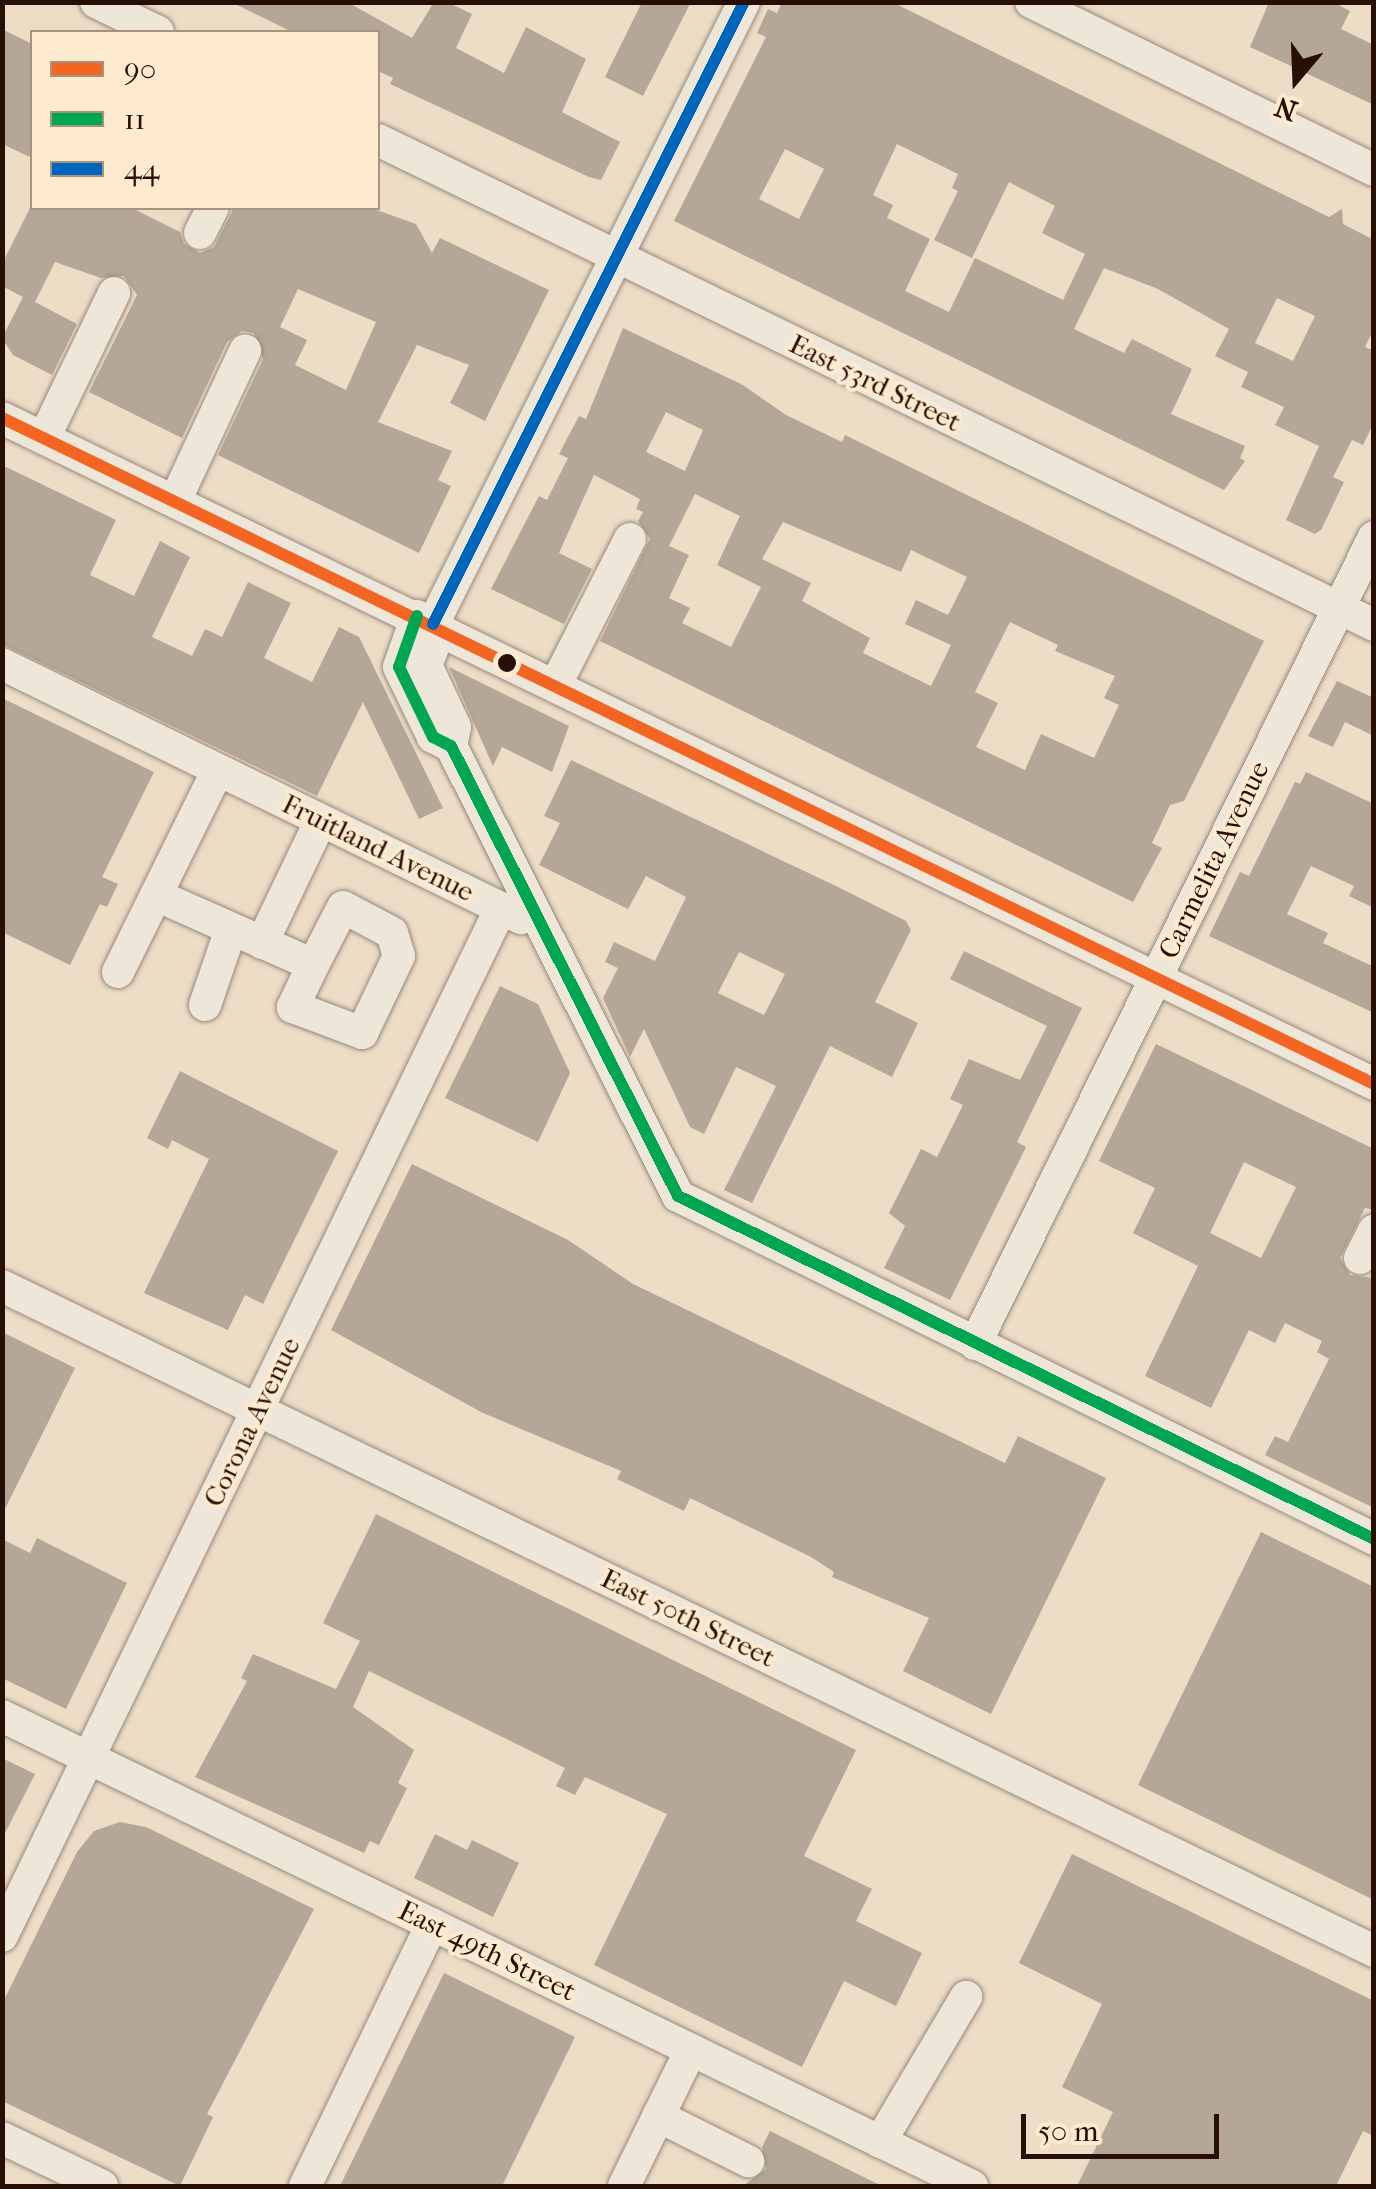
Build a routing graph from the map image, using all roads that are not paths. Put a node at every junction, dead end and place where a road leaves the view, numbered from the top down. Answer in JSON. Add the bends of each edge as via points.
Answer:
{"nodes":[{"id":1,"x":96,"y":2,"type":"edge"},
{"id":2,"x":744,"y":2,"type":"edge"},
{"id":3,"x":1030,"y":2,"type":"edge"},
{"id":4,"x":154,"y":21,"type":"edge"},
{"id":5,"x":380,"y":141,"type":"edge"},
{"id":6,"x":1374,"y":170,"type":"edge"},
{"id":7,"x":618,"y":258,"type":"junction"},
{"id":8,"x":114,"y":293,"type":"dead end"},
{"id":9,"x":245,"y":351,"type":"dead end"},
{"id":10,"x":2,"y":418,"type":"edge"},
{"id":11,"x":44,"y":438,"type":"junction"},
{"id":12,"x":175,"y":502,"type":"junction"},
{"id":13,"x":1374,"y":537,"type":"edge"},
{"id":14,"x":630,"y":539,"type":"dead end"},
{"id":15,"x":1338,"y":608,"type":"junction"},
{"id":16,"x":430,"y":623,"type":"junction"},
{"id":17,"x":1374,"y":625,"type":"edge"},
{"id":18,"x":2,"y":664,"type":"edge"},
{"id":19,"x":554,"y":686,"type":"junction"},
{"id":20,"x":218,"y":770,"type":"junction"},
{"id":21,"x":321,"y":820,"type":"junction"},
{"id":22,"x":156,"y":895,"type":"junction"},
{"id":23,"x":502,"y":908,"type":"junction"},
{"id":24,"x":539,"y":926,"type":"junction"},
{"id":25,"x":232,"y":929,"type":"junction"},
{"id":26,"x":262,"y":943,"type":"junction"},
{"id":27,"x":313,"y":965,"type":"dead end"},
{"id":28,"x":118,"y":972,"type":"dead end"},
{"id":29,"x":1156,"y":978,"type":"junction"},
{"id":30,"x":205,"y":1005,"type":"dead end"},
{"id":31,"x":1374,"y":1084,"type":"edge"},
{"id":32,"x":2,"y":1286,"type":"edge"},
{"id":33,"x":975,"y":1344,"type":"junction"},
{"id":34,"x":258,"y":1410,"type":"junction"},
{"id":35,"x":1374,"y":1539,"type":"edge"},
{"id":36,"x":2,"y":1716,"type":"edge"},
{"id":37,"x":89,"y":1758,"type":"junction"},
{"id":38,"x":432,"y":1924,"type":"junction"},
{"id":39,"x":2,"y":1936,"type":"edge"},
{"id":40,"x":1374,"y":1951,"type":"edge"},
{"id":41,"x":966,"y":1997,"type":"dead end"},
{"id":42,"x":691,"y":2050,"type":"junction"},
{"id":43,"x":658,"y":2116,"type":"junction"},
{"id":44,"x":2,"y":2138,"type":"edge"},
{"id":45,"x":880,"y":2142,"type":"junction"},
{"id":46,"x":748,"y":2161,"type":"dead end"},
{"id":47,"x":102,"y":2186,"type":"edge"},
{"id":48,"x":305,"y":2186,"type":"edge"},
{"id":49,"x":624,"y":2186,"type":"edge"},
{"id":50,"x":972,"y":2186,"type":"edge"}],
"edges":[{"from":1,"to":4,"type":"street"},
{"from":2,"to":7,"type":"street"},
{"from":3,"to":6,"type":"street"},
{"from":5,"to":7,"type":"street","name":"East 53rd Street"},
{"from":7,"to":15,"type":"street","name":"East 53rd Street"},
{"from":7,"to":16,"type":"street"},
{"from":8,"to":11,"type":"street"},
{"from":9,"to":12,"type":"street"},
{"from":10,"to":11,"type":"street"},
{"from":11,"to":12,"type":"street"},
{"from":12,"to":16,"type":"street"},
{"from":13,"to":15,"type":"street","name":"Carmelita Avenue"},
{"from":14,"to":19,"type":"street"},
{"from":15,"to":17,"type":"street","name":"East 53rd Street"},
{"from":15,"to":29,"type":"street","name":"Carmelita Avenue"},
{"from":16,"to":19,"type":"street"},
{"from":16,"to":24,"type":"street","via":[[399,667],[433,737],[451,746]]},
{"from":18,"to":20,"type":"street","name":"Fruitland Avenue"},
{"from":19,"to":29,"type":"street"},
{"from":20,"to":21,"type":"street","name":"Fruitland Avenue"},
{"from":20,"to":22,"type":"street"},
{"from":21,"to":23,"type":"street","name":"Fruitland Avenue"},
{"from":21,"to":26,"type":"street"},
{"from":22,"to":25,"type":"street"},
{"from":22,"to":28,"type":"street"},
{"from":23,"to":24,"type":"street","name":"Fruitland Avenue"},
{"from":23,"to":34,"type":"street","name":"Corona Avenue"},
{"from":24,"to":33,"type":"street","via":[[678,1196]]},
{"from":25,"to":26,"type":"street"},
{"from":25,"to":30,"type":"street"},
{"from":26,"to":27,"type":"street"},
{"from":29,"to":31,"type":"street"},
{"from":29,"to":33,"type":"street","name":"Carmelita Avenue"},
{"from":32,"to":34,"type":"street","name":"East 50th Street"},
{"from":33,"to":35,"type":"street"},
{"from":34,"to":37,"type":"street","name":"Corona Avenue"},
{"from":34,"to":40,"type":"street","name":"East 50th Street"},
{"from":36,"to":37,"type":"street","name":"East 49th Street"},
{"from":37,"to":38,"type":"street","name":"East 49th Street"},
{"from":37,"to":39,"type":"street","name":"Corona Avenue"},
{"from":38,"to":42,"type":"street","name":"East 49th Street"},
{"from":38,"to":48,"type":"street"},
{"from":41,"to":45,"type":"street"},
{"from":42,"to":43,"type":"street"},
{"from":42,"to":45,"type":"street","name":"East 49th Street"},
{"from":43,"to":46,"type":"street"},
{"from":43,"to":49,"type":"street"},
{"from":44,"to":47,"type":"street"},
{"from":45,"to":50,"type":"street","name":"East 49th Street"}]}
